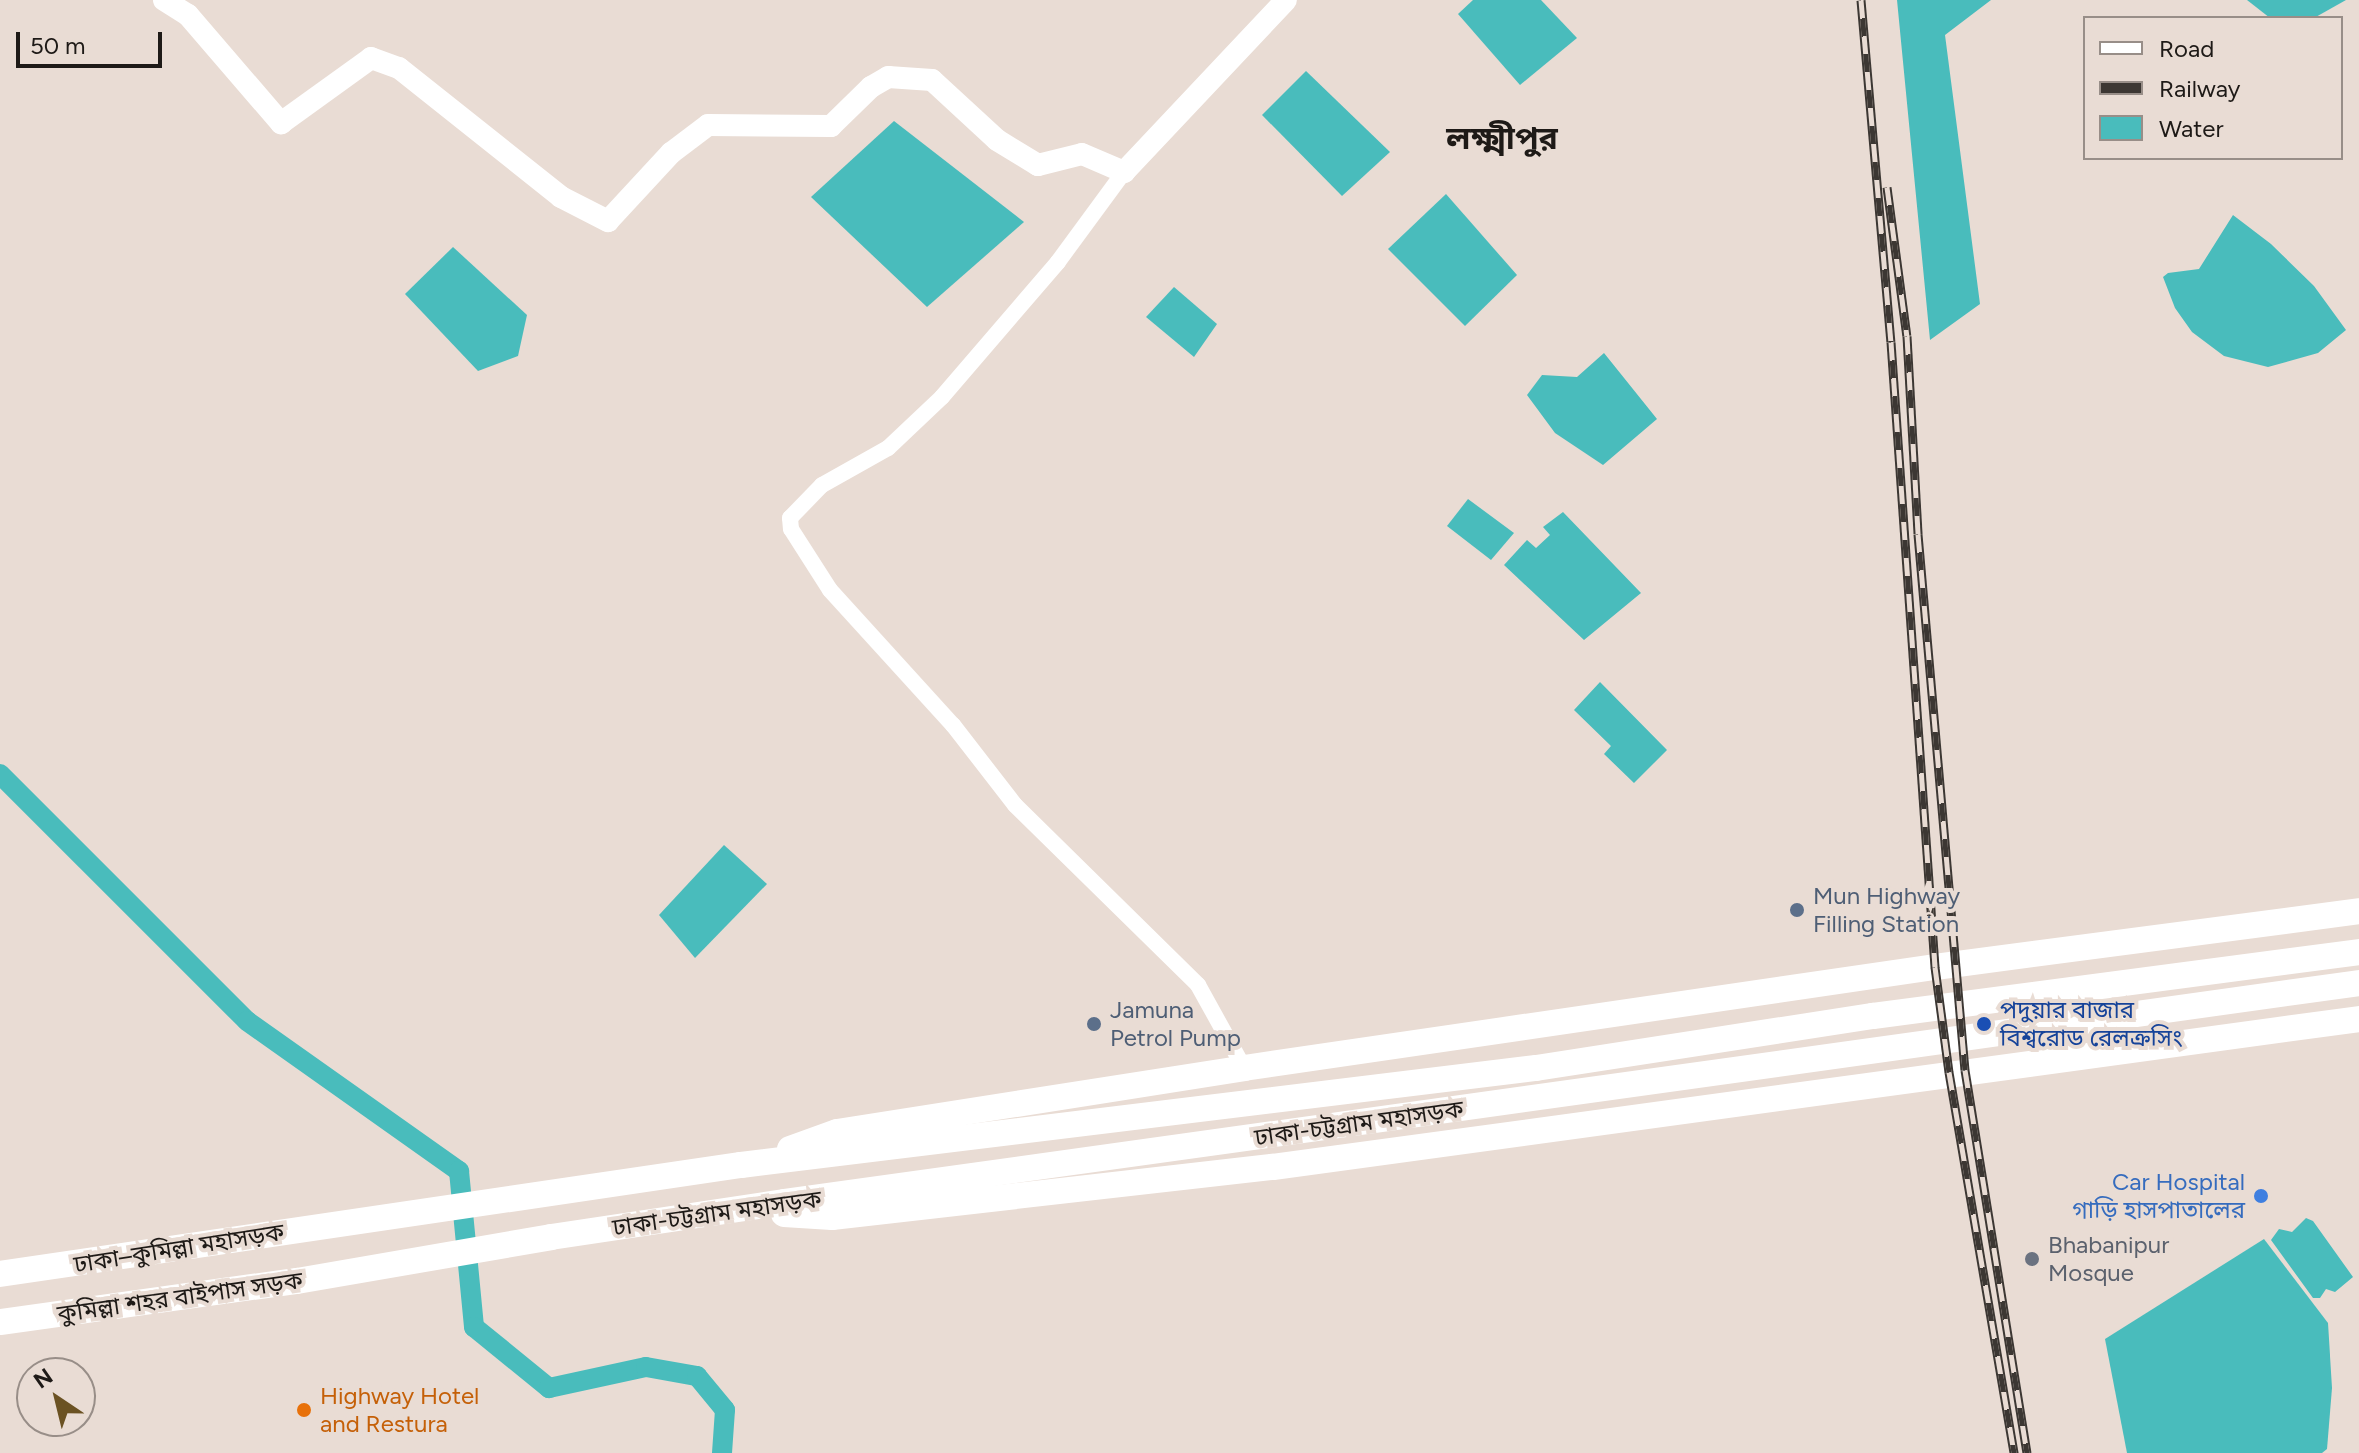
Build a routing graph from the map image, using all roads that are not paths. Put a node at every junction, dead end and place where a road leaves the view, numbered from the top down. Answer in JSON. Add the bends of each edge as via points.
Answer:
{"nodes":[{"id":1,"x":164,"y":0,"type":"edge"},
{"id":2,"x":1286,"y":0,"type":"edge"},
{"id":3,"x":1124,"y":172,"type":"junction"},
{"id":4,"x":2359,"y":911,"type":"edge"},
{"id":5,"x":2359,"y":952,"type":"edge"},
{"id":6,"x":2359,"y":983,"type":"edge"},
{"id":7,"x":2359,"y":1019,"type":"edge"},
{"id":8,"x":1244,"y":1068,"type":"junction"},
{"id":9,"x":741,"y":1165,"type":"junction"},
{"id":10,"x":727,"y":1211,"type":"junction"},
{"id":11,"x":358,"y":1221,"type":"joint"},
{"id":12,"x":360,"y":1271,"type":"joint"},
{"id":13,"x":0,"y":1274,"type":"edge"},
{"id":14,"x":0,"y":1322,"type":"edge"}],
"edges":[{"from":1,"to":3,"type":"main road","via":[[188,15],[281,123],[371,58],[399,68],[561,197],[608,221],[671,153],[708,125],[831,126],[888,77],[932,80],[997,140],[1038,165],[1082,154]]},
{"from":2,"to":3,"type":"main road"},
{"from":3,"to":8,"type":"street","via":[[1058,262],[942,397],[888,448],[822,485],[790,518],[791,529],[830,590],[953,725],[1015,805],[1198,985]]},
{"from":4,"to":8,"type":"highway"},
{"from":5,"to":9,"type":"highway","name":"ঢাকা-চট্টগ্রাম মহাসড়ক","via":[[1873,1016],[1504,1072]]},
{"from":6,"to":10,"type":"highway","name":"ঢাকা-চট্টগ্রাম মহাসড়ক"},
{"from":7,"to":10,"type":"highway","via":[[1273,1167],[832,1217]]},
{"from":8,"to":9,"type":"highway","via":[[837,1132]]},
{"from":9,"to":11,"type":"highway","name":"ঢাকা-চট্টগ্রাম মহাসড়ক"},
{"from":10,"to":12,"type":"highway","name":"ঢাকা-চট্টগ্রাম মহাসড়ক"},
{"from":11,"to":13,"type":"highway","name":"ঢাকা–কুমিল্লা মহাসড়ক"},
{"from":12,"to":14,"type":"highway","name":"কুমিল্লা শহর বাইপাস সড়ক"}]}
